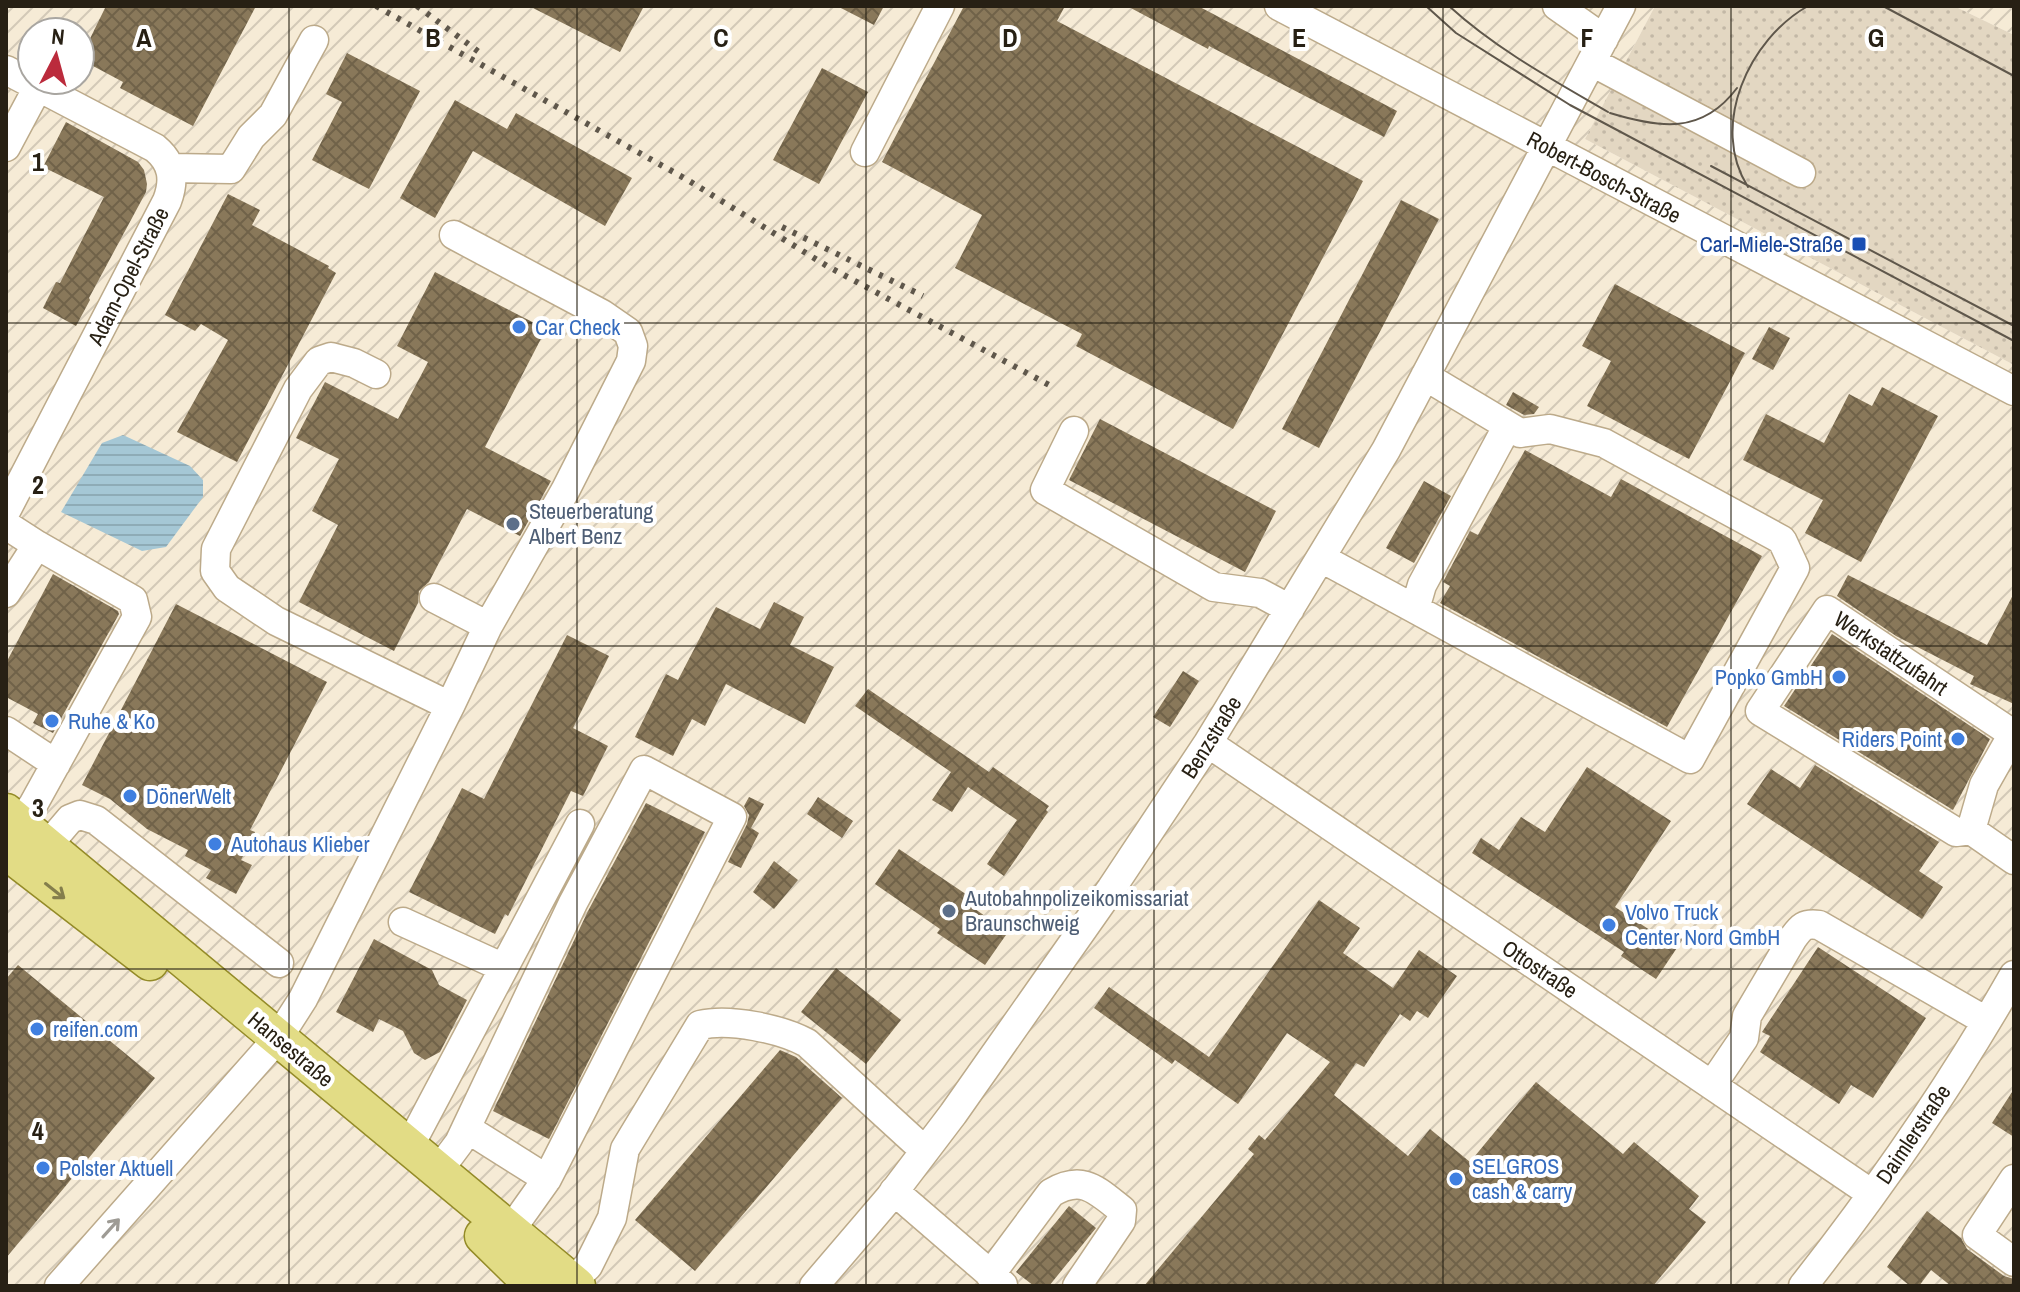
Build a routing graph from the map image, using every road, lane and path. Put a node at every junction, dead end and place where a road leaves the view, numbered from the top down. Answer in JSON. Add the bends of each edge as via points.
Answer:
{"nodes":[{"id":1,"x":940,"y":6,"type":"edge"},
{"id":2,"x":1279,"y":6,"type":"edge"},
{"id":3,"x":1557,"y":6,"type":"edge"},
{"id":4,"x":1621,"y":6,"type":"edge"},
{"id":5,"x":314,"y":40,"type":"dead end"},
{"id":6,"x":1598,"y":51,"type":"junction"},
{"id":7,"x":33,"y":96,"type":"edge"},
{"id":8,"x":55,"y":96,"type":"edge"},
{"id":9,"x":6,"y":147,"type":"edge"},
{"id":10,"x":1547,"y":147,"type":"junction"},
{"id":11,"x":865,"y":152,"type":"dead end"},
{"id":12,"x":171,"y":168,"type":"junction"},
{"id":13,"x":1801,"y":173,"type":"dead end"},
{"id":14,"x":454,"y":235,"type":"dead end"},
{"id":15,"x":376,"y":374,"type":"dead end"},
{"id":16,"x":1425,"y":376,"type":"junction"},
{"id":17,"x":2014,"y":391,"type":"edge"},
{"id":18,"x":1507,"y":427,"type":"junction"},
{"id":19,"x":1074,"y":431,"type":"dead end"},
{"id":20,"x":6,"y":511,"type":"edge"},
{"id":21,"x":6,"y":525,"type":"edge"},
{"id":22,"x":37,"y":545,"type":"junction"},
{"id":23,"x":1321,"y":558,"type":"junction"},
{"id":24,"x":6,"y":593,"type":"edge"},
{"id":25,"x":434,"y":598,"type":"dead end"},
{"id":26,"x":1290,"y":609,"type":"junction"},
{"id":27,"x":1415,"y":609,"type":"junction"},
{"id":28,"x":488,"y":626,"type":"junction"},
{"id":29,"x":450,"y":706,"type":"junction"},
{"id":30,"x":6,"y":731,"type":"edge"},
{"id":31,"x":1208,"y":743,"type":"junction"},
{"id":32,"x":56,"y":764,"type":"junction"},
{"id":33,"x":580,"y":824,"type":"dead end"},
{"id":34,"x":1971,"y":830,"type":"junction"},
{"id":35,"x":17,"y":834,"type":"edge"},
{"id":36,"x":2014,"y":860,"type":"edge"},
{"id":37,"x":403,"y":922,"type":"dead end"},
{"id":38,"x":279,"y":963,"type":"dead end"},
{"id":39,"x":502,"y":967,"type":"junction"},
{"id":40,"x":2013,"y":980,"type":"edge"},
{"id":41,"x":1986,"y":1021,"type":"junction"},
{"id":42,"x":271,"y":1046,"type":"junction"},
{"id":43,"x":1712,"y":1085,"type":"junction"},
{"id":44,"x":466,"y":1128,"type":"junction"},
{"id":45,"x":409,"y":1147,"type":"junction"},
{"id":46,"x":925,"y":1151,"type":"junction"},
{"id":47,"x":438,"y":1171,"type":"junction"},
{"id":48,"x":547,"y":1179,"type":"junction"},
{"id":49,"x":2014,"y":1179,"type":"edge"},
{"id":50,"x":894,"y":1191,"type":"junction"},
{"id":51,"x":1872,"y":1194,"type":"junction"},
{"id":52,"x":510,"y":1231,"type":"junction"},
{"id":53,"x":2014,"y":1262,"type":"edge"},
{"id":54,"x":997,"y":1280,"type":"edge"},
{"id":55,"x":574,"y":1284,"type":"edge"},
{"id":56,"x":59,"y":1286,"type":"edge"},
{"id":57,"x":534,"y":1286,"type":"edge"},
{"id":58,"x":814,"y":1286,"type":"edge"},
{"id":59,"x":1077,"y":1286,"type":"edge"},
{"id":60,"x":1803,"y":1286,"type":"edge"}],
"edges":[{"from":1,"to":11,"type":"street"},
{"from":2,"to":10,"type":"street","name":"Robert-Bosch-Straße"},
{"from":3,"to":6,"type":"street"},
{"from":4,"to":6,"type":"street"},
{"from":5,"to":12,"type":"street","via":[[273,115],[231,169]]},
{"from":6,"to":10,"type":"street"},
{"from":6,"to":13,"type":"street"},
{"from":7,"to":9,"type":"street"},
{"from":8,"to":12,"type":"street","via":[[155,148]]},
{"from":10,"to":16,"type":"street","name":"Benzstraße"},
{"from":10,"to":17,"type":"street","name":"Robert-Bosch-Straße"},
{"from":12,"to":20,"type":"street","name":"Adam-Opel-Straße","via":[[167,201]]},
{"from":14,"to":28,"type":"street","via":[[602,314],[628,332],[633,346],[631,361],[565,491]]},
{"from":15,"to":29,"type":"street","via":[[331,357],[319,361],[298,389],[216,549],[215,571],[227,588],[276,621]]},
{"from":16,"to":18,"type":"street"},
{"from":16,"to":23,"type":"street","name":"Benzstraße"},
{"from":18,"to":27,"type":"street","via":[[1422,585]]},
{"from":18,"to":27,"type":"street","via":[[1520,433],[1550,429],[1604,443],[1782,540],[1795,568],[1690,759]]},
{"from":19,"to":26,"type":"street","via":[[1045,490],[1214,587],[1260,593]]},
{"from":21,"to":22,"type":"street"},
{"from":22,"to":24,"type":"street"},
{"from":22,"to":32,"type":"street","via":[[133,600],[137,608],[137,617]]},
{"from":23,"to":26,"type":"street","name":"Benzstraße"},
{"from":23,"to":27,"type":"street"},
{"from":25,"to":28,"type":"street"},
{"from":26,"to":31,"type":"street","name":"Benzstraße"},
{"from":28,"to":29,"type":"street"},
{"from":29,"to":42,"type":"street","via":[[303,999]]},
{"from":30,"to":32,"type":"street"},
{"from":31,"to":43,"type":"street","name":"Ottostraße"},
{"from":31,"to":46,"type":"street","name":"Benzstraße","via":[[1032,1004]]},
{"from":32,"to":35,"type":"street"},
{"from":33,"to":39,"type":"street"},
{"from":34,"to":34,"type":"street","name":"Werkstattzufahrt","via":[[1984,785],[2013,734],[1827,610],[1760,711],[1956,832]]},
{"from":34,"to":36,"type":"street"},
{"from":35,"to":38,"type":"street","via":[[80,815],[96,820]]},
{"from":35,"to":42,"type":"main road","name":"Hansestraße"},
{"from":37,"to":39,"type":"street"},
{"from":39,"to":45,"type":"street"},
{"from":40,"to":41,"type":"street","name":"Daimlerstraße"},
{"from":41,"to":43,"type":"street","via":[[1819,925],[1808,924],[1793,938],[1747,1016],[1744,1038]]},
{"from":41,"to":51,"type":"street","name":"Daimlerstraße"},
{"from":42,"to":45,"type":"main road","name":"Hansestraße"},
{"from":56,"to":42,"type":"street","one_way":true},
{"from":42,"to":57,"type":"main road","name":"Hansestraße"},
{"from":43,"to":51,"type":"street","name":"Ottostraße"},
{"from":44,"to":47,"type":"street"},
{"from":44,"to":48,"type":"street"},
{"from":44,"to":48,"type":"street","via":[[573,903],[644,770],[732,817]]},
{"from":45,"to":47,"type":"main road","name":"Hansestraße"},
{"from":46,"to":50,"type":"street","name":"Benzstraße"},
{"from":46,"to":55,"type":"street","via":[[790,1033],[715,1022],[700,1025],[625,1149],[612,1218]]},
{"from":47,"to":52,"type":"main road","name":"Hansestraße"},
{"from":48,"to":52,"type":"street"},
{"from":49,"to":53,"type":"street","via":[[1977,1235]]},
{"from":50,"to":54,"type":"street"},
{"from":50,"to":58,"type":"street","name":"Benzstraße"},
{"from":51,"to":60,"type":"street","name":"Daimlerstraße"},
{"from":52,"to":55,"type":"main road","name":"Hansestraße"},
{"from":54,"to":59,"type":"street","via":[[1051,1193],[1080,1184],[1122,1210],[1121,1221]]}]}
